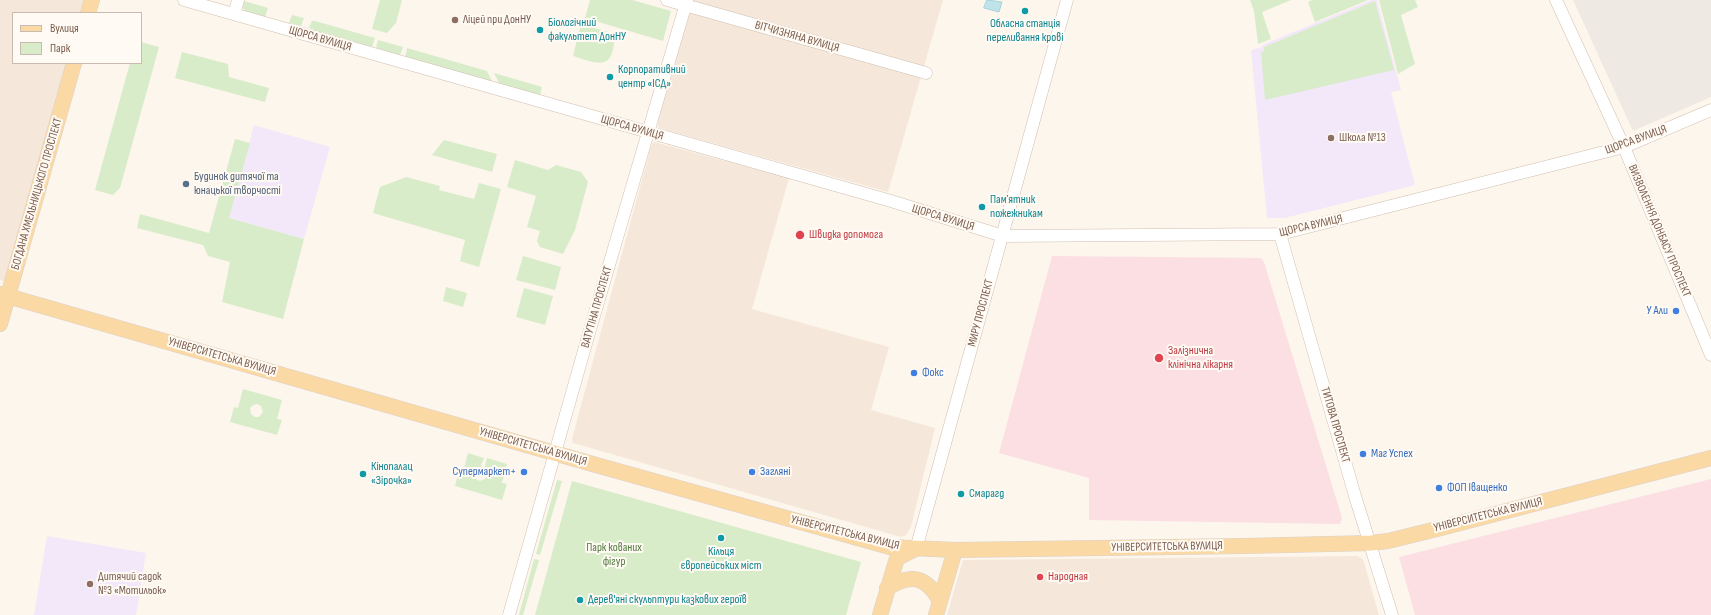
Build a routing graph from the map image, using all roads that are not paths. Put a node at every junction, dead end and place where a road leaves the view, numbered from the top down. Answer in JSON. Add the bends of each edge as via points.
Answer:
{"nodes":[{"id":1,"x":92,"y":0,"type":"edge"},
{"id":2,"x":184,"y":0,"type":"edge"},
{"id":3,"x":238,"y":0,"type":"edge"},
{"id":4,"x":667,"y":0,"type":"edge"},
{"id":5,"x":1067,"y":0,"type":"edge"},
{"id":6,"x":1556,"y":0,"type":"edge"},
{"id":7,"x":686,"y":3,"type":"edge"},
{"id":8,"x":88,"y":12,"type":"edge"},
{"id":9,"x":234,"y":14,"type":"junction"},
{"id":10,"x":74,"y":64,"type":"edge"},
{"id":11,"x":926,"y":73,"type":"dead end"},
{"id":12,"x":1711,"y":110,"type":"edge"},
{"id":13,"x":649,"y":133,"type":"junction"},
{"id":14,"x":1624,"y":147,"type":"junction"},
{"id":15,"x":1280,"y":234,"type":"junction"},
{"id":16,"x":1003,"y":236,"type":"junction"},
{"id":17,"x":4,"y":295,"type":"edge"},
{"id":18,"x":0,"y":324,"type":"edge"},
{"id":19,"x":1711,"y":355,"type":"edge"},
{"id":20,"x":556,"y":453,"type":"junction"},
{"id":21,"x":1711,"y":458,"type":"edge"},
{"id":22,"x":1371,"y":543,"type":"junction"},
{"id":23,"x":916,"y":549,"type":"junction"},
{"id":24,"x":955,"y":550,"type":"junction"},
{"id":25,"x":887,"y":588,"type":"junction"},
{"id":26,"x":938,"y":608,"type":"edge"},
{"id":27,"x":509,"y":615,"type":"edge"},
{"id":28,"x":880,"y":615,"type":"edge"},
{"id":29,"x":1392,"y":615,"type":"edge"}],
"edges":[{"from":1,"to":8,"type":"main road"},
{"from":2,"to":9,"type":"street","name":"ЩОРСА ВУЛИЦЯ"},
{"from":3,"to":9,"type":"street"},
{"from":4,"to":7,"type":"street","name":"ВІТЧИЗНЯНА ВУЛИЦЯ"},
{"from":5,"to":16,"type":"street","name":"МИРУ ПРОСПЕКТ"},
{"from":6,"to":14,"type":"street","name":"ВИЗВОЛЕННЯ ДОНБАСУ ПРОСПЕКТ"},
{"from":7,"to":11,"type":"street","name":"ВІТЧИЗНЯНА ВУЛИЦЯ"},
{"from":7,"to":13,"type":"street","name":"ВАТУТІНА ПРОСПЕКТ"},
{"from":9,"to":13,"type":"street","name":"ЩОРСА ВУЛИЦЯ"},
{"from":10,"to":17,"type":"main road","name":"БОГДАНА ХМЕЛЬНИЦЬКОГО ПРОСПЕКТ"},
{"from":12,"to":14,"type":"street","name":"ЩОРСА ВУЛИЦЯ"},
{"from":13,"to":16,"type":"street","name":"ЩОРСА ВУЛИЦЯ","via":[[891,201]]},
{"from":13,"to":20,"type":"street","name":"ВАТУТІНА ПРОСПЕКТ"},
{"from":14,"to":15,"type":"street","name":"ЩОРСА ВУЛИЦЯ"},
{"from":14,"to":19,"type":"street","name":"ВИЗВОЛЕННЯ ДОНБАСУ ПРОСПЕКТ"},
{"from":15,"to":16,"type":"street","name":"ЩОРСА ВУЛИЦЯ"},
{"from":15,"to":22,"type":"street","name":"ТИТОВА ПРОСПЕКТ","via":[[1355,496]]},
{"from":16,"to":23,"type":"street","name":"МИРУ ПРОСПЕКТ"},
{"from":17,"to":18,"type":"main road","name":"БОГДАНА ХМЕЛЬНИЦЬКОГО ПРОСПЕКТ"},
{"from":17,"to":20,"type":"main road","name":"УНІВЕРСИТЕТСЬКА ВУЛИЦЯ"},
{"from":20,"to":23,"type":"main road","name":"УНІВЕРСИТЕТСЬКА ВУЛИЦЯ","via":[[890,547]]},
{"from":20,"to":27,"type":"street","name":"ВАТУТІНА ПРОСПЕКТ"},
{"from":21,"to":22,"type":"main road","name":"УНІВЕРСИТЕТСЬКА ВУЛИЦЯ","via":[[1441,528]]},
{"from":22,"to":24,"type":"main road","name":"УНІВЕРСИТЕТСЬКА ВУЛИЦЯ"},
{"from":22,"to":29,"type":"street","name":"ТИТОВА ПРОСПЕКТ"},
{"from":23,"to":24,"type":"main road","name":"УНІВЕРСИТЕТСЬКА ВУЛИЦЯ"},
{"from":23,"to":25,"type":"main road","via":[[897,558]]},
{"from":24,"to":26,"type":"main road"},
{"from":25,"to":26,"type":"main road","via":[[900,580],[912,578],[922,581],[933,590]]},
{"from":25,"to":28,"type":"main road"}]}
